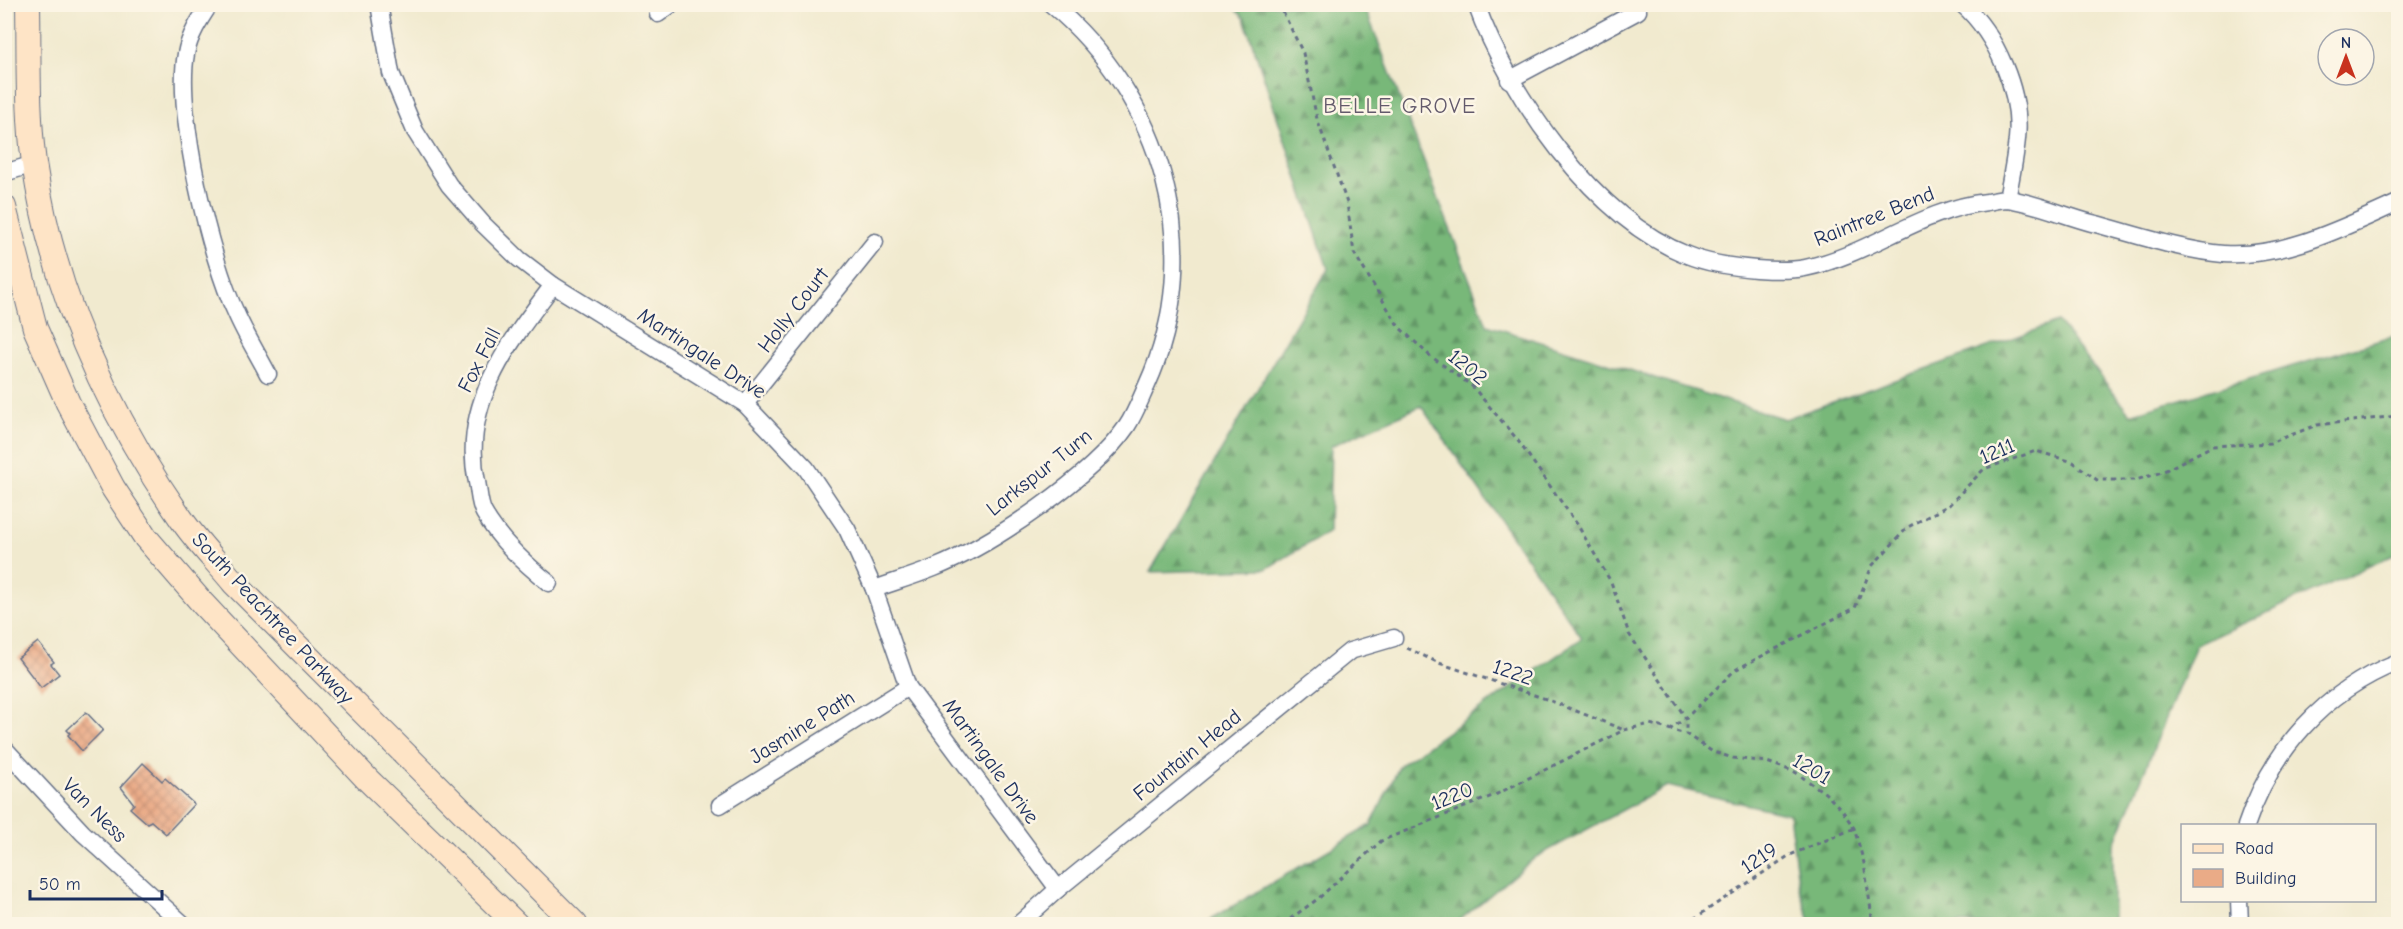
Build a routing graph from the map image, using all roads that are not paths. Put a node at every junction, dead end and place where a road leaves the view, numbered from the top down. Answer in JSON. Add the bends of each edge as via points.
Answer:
{"nodes":[{"id":1,"x":28,"y":4,"type":"edge"},
{"id":2,"x":210,"y":4,"type":"edge"},
{"id":3,"x":379,"y":4,"type":"edge"},
{"id":4,"x":1051,"y":4,"type":"edge"},
{"id":5,"x":1476,"y":4,"type":"edge"},
{"id":6,"x":1962,"y":4,"type":"edge"},
{"id":7,"x":1638,"y":11,"type":"dead end"},
{"id":8,"x":1509,"y":80,"type":"junction"},
{"id":9,"x":34,"y":164,"type":"junction"},
{"id":10,"x":4,"y":173,"type":"edge"},
{"id":11,"x":2007,"y":199,"type":"junction"},
{"id":12,"x":2398,"y":203,"type":"edge"},
{"id":13,"x":4,"y":207,"type":"edge"},
{"id":14,"x":875,"y":242,"type":"dead end"},
{"id":15,"x":553,"y":285,"type":"junction"},
{"id":16,"x":268,"y":374,"type":"dead end"},
{"id":17,"x":745,"y":404,"type":"junction"},
{"id":18,"x":549,"y":583,"type":"dead end"},
{"id":19,"x":874,"y":589,"type":"junction"},
{"id":20,"x":1394,"y":638,"type":"road end"},
{"id":21,"x":2398,"y":662,"type":"edge"},
{"id":22,"x":908,"y":687,"type":"junction"},
{"id":23,"x":4,"y":748,"type":"edge"},
{"id":24,"x":720,"y":805,"type":"dead end"},
{"id":25,"x":2246,"y":824,"type":"edge"},
{"id":26,"x":1058,"y":889,"type":"junction"},
{"id":27,"x":2239,"y":902,"type":"edge"},
{"id":28,"x":183,"y":924,"type":"edge"},
{"id":29,"x":516,"y":924,"type":"edge"},
{"id":30,"x":575,"y":924,"type":"edge"},
{"id":31,"x":1019,"y":924,"type":"edge"},
{"id":32,"x":2240,"y":924,"type":"edge"}],
"edges":[{"from":1,"to":9,"type":"main road","name":"South Peachtree Parkway"},
{"from":2,"to":16,"type":"street","via":[[186,52],[183,86],[196,175],[213,247],[235,312]]},
{"from":3,"to":15,"type":"street","name":"Martingale Drive","via":[[391,73],[415,131],[448,184],[483,224]]},
{"from":4,"to":19,"type":"street","name":"Larkspur Turn","via":[[1083,34],[1132,100],[1157,156],[1169,195],[1175,237],[1174,298],[1163,346],[1127,425],[1071,481],[1037,508],[969,550]]},
{"from":5,"to":8,"type":"street","name":"Raintree Bend"},
{"from":6,"to":11,"type":"street","via":[[1989,38],[2013,91],[2018,137]]},
{"from":7,"to":8,"type":"street"},
{"from":8,"to":11,"type":"street","name":"Raintree Bend","via":[[1545,133],[1620,212],[1660,241],[1717,265],[1770,270],[1803,268],[1858,251],[1923,219],[1965,204]]},
{"from":9,"to":10,"type":"street"},
{"from":9,"to":30,"type":"main road","name":"South Peachtree Parkway","via":[[71,315],[132,444],[183,522],[234,583]]},
{"from":11,"to":12,"type":"street","name":"Raintree Bend","via":[[2224,254],[2294,246]]},
{"from":13,"to":29,"type":"main road","name":"South Peachtree Parkway","via":[[35,328],[68,403],[113,488],[146,538],[202,604],[367,779]]},
{"from":14,"to":17,"type":"street","name":"Holly Court"},
{"from":15,"to":17,"type":"street","name":"Martingale Drive"},
{"from":15,"to":18,"type":"street","name":"Fox Fall","via":[[521,326],[491,375],[475,420],[472,446],[483,511],[507,544]]},
{"from":17,"to":19,"type":"street","name":"Martingale Drive","via":[[806,468],[847,529]]},
{"from":19,"to":22,"type":"street","name":"Martingale Drive"},
{"from":20,"to":26,"type":"street","name":"Fountain Head","via":[[1350,651]]},
{"from":21,"to":25,"type":"street","via":[[2352,686],[2311,718],[2264,781]]},
{"from":22,"to":24,"type":"street","name":"Jasmine Path"},
{"from":22,"to":26,"type":"street","name":"Martingale Drive"},
{"from":23,"to":28,"type":"street","name":"Van Ness","via":[[83,833]]},
{"from":26,"to":31,"type":"street","name":"Fountain Head"},
{"from":27,"to":32,"type":"street"}]}
